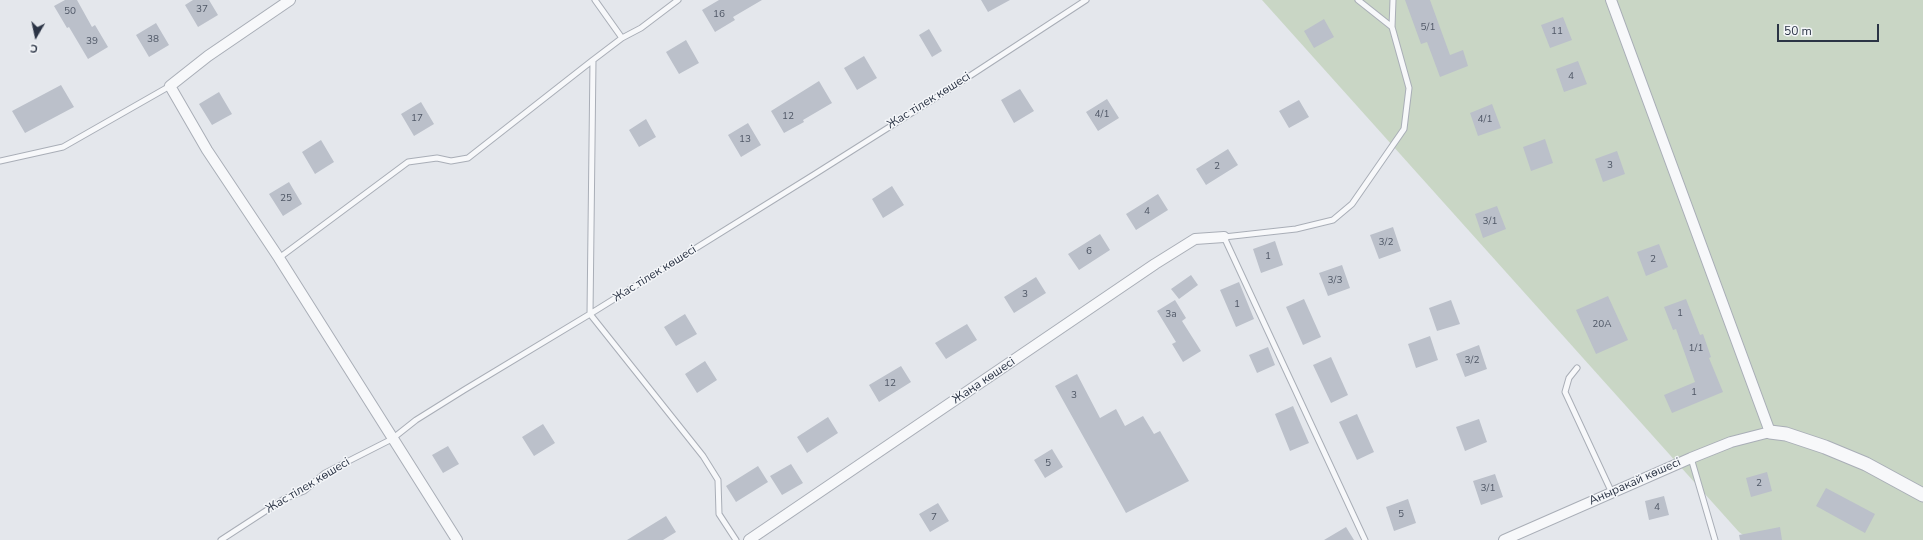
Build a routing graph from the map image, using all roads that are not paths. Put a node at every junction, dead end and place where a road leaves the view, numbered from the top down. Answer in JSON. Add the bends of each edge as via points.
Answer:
{"nodes":[{"id":1,"x":290,"y":0,"type":"edge"},
{"id":2,"x":595,"y":0,"type":"edge"},
{"id":3,"x":678,"y":0,"type":"edge"},
{"id":4,"x":1086,"y":0,"type":"edge"},
{"id":5,"x":1358,"y":0,"type":"edge"},
{"id":6,"x":1393,"y":0,"type":"edge"},
{"id":7,"x":1611,"y":0,"type":"edge"},
{"id":8,"x":1392,"y":27,"type":"junction"},
{"id":9,"x":622,"y":38,"type":"junction"},
{"id":10,"x":593,"y":60,"type":"junction"},
{"id":11,"x":170,"y":86,"type":"junction"},
{"id":12,"x":0,"y":162,"type":"edge"},
{"id":13,"x":1224,"y":237,"type":"junction"},
{"id":14,"x":279,"y":258,"type":"junction"},
{"id":15,"x":590,"y":314,"type":"junction"},
{"id":16,"x":1577,"y":368,"type":"dead end"},
{"id":17,"x":1770,"y":432,"type":"junction"},
{"id":18,"x":392,"y":439,"type":"junction"},
{"id":19,"x":1691,"y":458,"type":"junction"},
{"id":20,"x":1612,"y":493,"type":"junction"},
{"id":21,"x":1923,"y":495,"type":"edge"},
{"id":22,"x":221,"y":540,"type":"edge"},
{"id":23,"x":458,"y":540,"type":"edge"},
{"id":24,"x":736,"y":540,"type":"edge"},
{"id":25,"x":749,"y":540,"type":"edge"},
{"id":26,"x":1365,"y":540,"type":"edge"},
{"id":27,"x":1504,"y":540,"type":"edge"},
{"id":28,"x":1715,"y":540,"type":"edge"}],
"edges":[{"from":1,"to":11,"type":"street","via":[[208,56]]},
{"from":2,"to":9,"type":"lane"},
{"from":3,"to":9,"type":"lane","via":[[641,28]]},
{"from":4,"to":15,"type":"lane","name":"Жас тілек көшесі","via":[[959,83]]},
{"from":5,"to":8,"type":"lane"},
{"from":6,"to":8,"type":"lane"},
{"from":7,"to":17,"type":"street"},
{"from":8,"to":13,"type":"lane","via":[[1409,88],[1404,129],[1352,204],[1333,220],[1296,229]]},
{"from":9,"to":10,"type":"lane"},
{"from":10,"to":14,"type":"lane","via":[[468,158],[451,162],[437,158],[408,162]]},
{"from":10,"to":15,"type":"lane"},
{"from":11,"to":12,"type":"lane","via":[[64,147]]},
{"from":11,"to":14,"type":"street","via":[[207,150]]},
{"from":13,"to":25,"type":"street","name":"Жаңа көшесі","via":[[1195,239],[1155,264]]},
{"from":13,"to":26,"type":"lane"},
{"from":14,"to":18,"type":"street"},
{"from":15,"to":18,"type":"lane","name":"Жас тілек көшесі","via":[[416,420]]},
{"from":15,"to":24,"type":"lane","via":[[703,456],[718,480],[719,514]]},
{"from":16,"to":20,"type":"lane","via":[[1569,378],[1565,392]]},
{"from":17,"to":19,"type":"street","name":"Аныракай көшесі","via":[[1731,442]]},
{"from":17,"to":21,"type":"street","via":[[1786,434],[1825,446],[1866,464]]},
{"from":18,"to":22,"type":"lane","name":"Жас тілек көшесі","via":[[325,473],[304,491],[284,499]]},
{"from":18,"to":23,"type":"street"},
{"from":19,"to":20,"type":"street","name":"Аныракай көшесі"},
{"from":19,"to":28,"type":"lane"},
{"from":20,"to":27,"type":"street","name":"Аныракай көшесі"}]}
